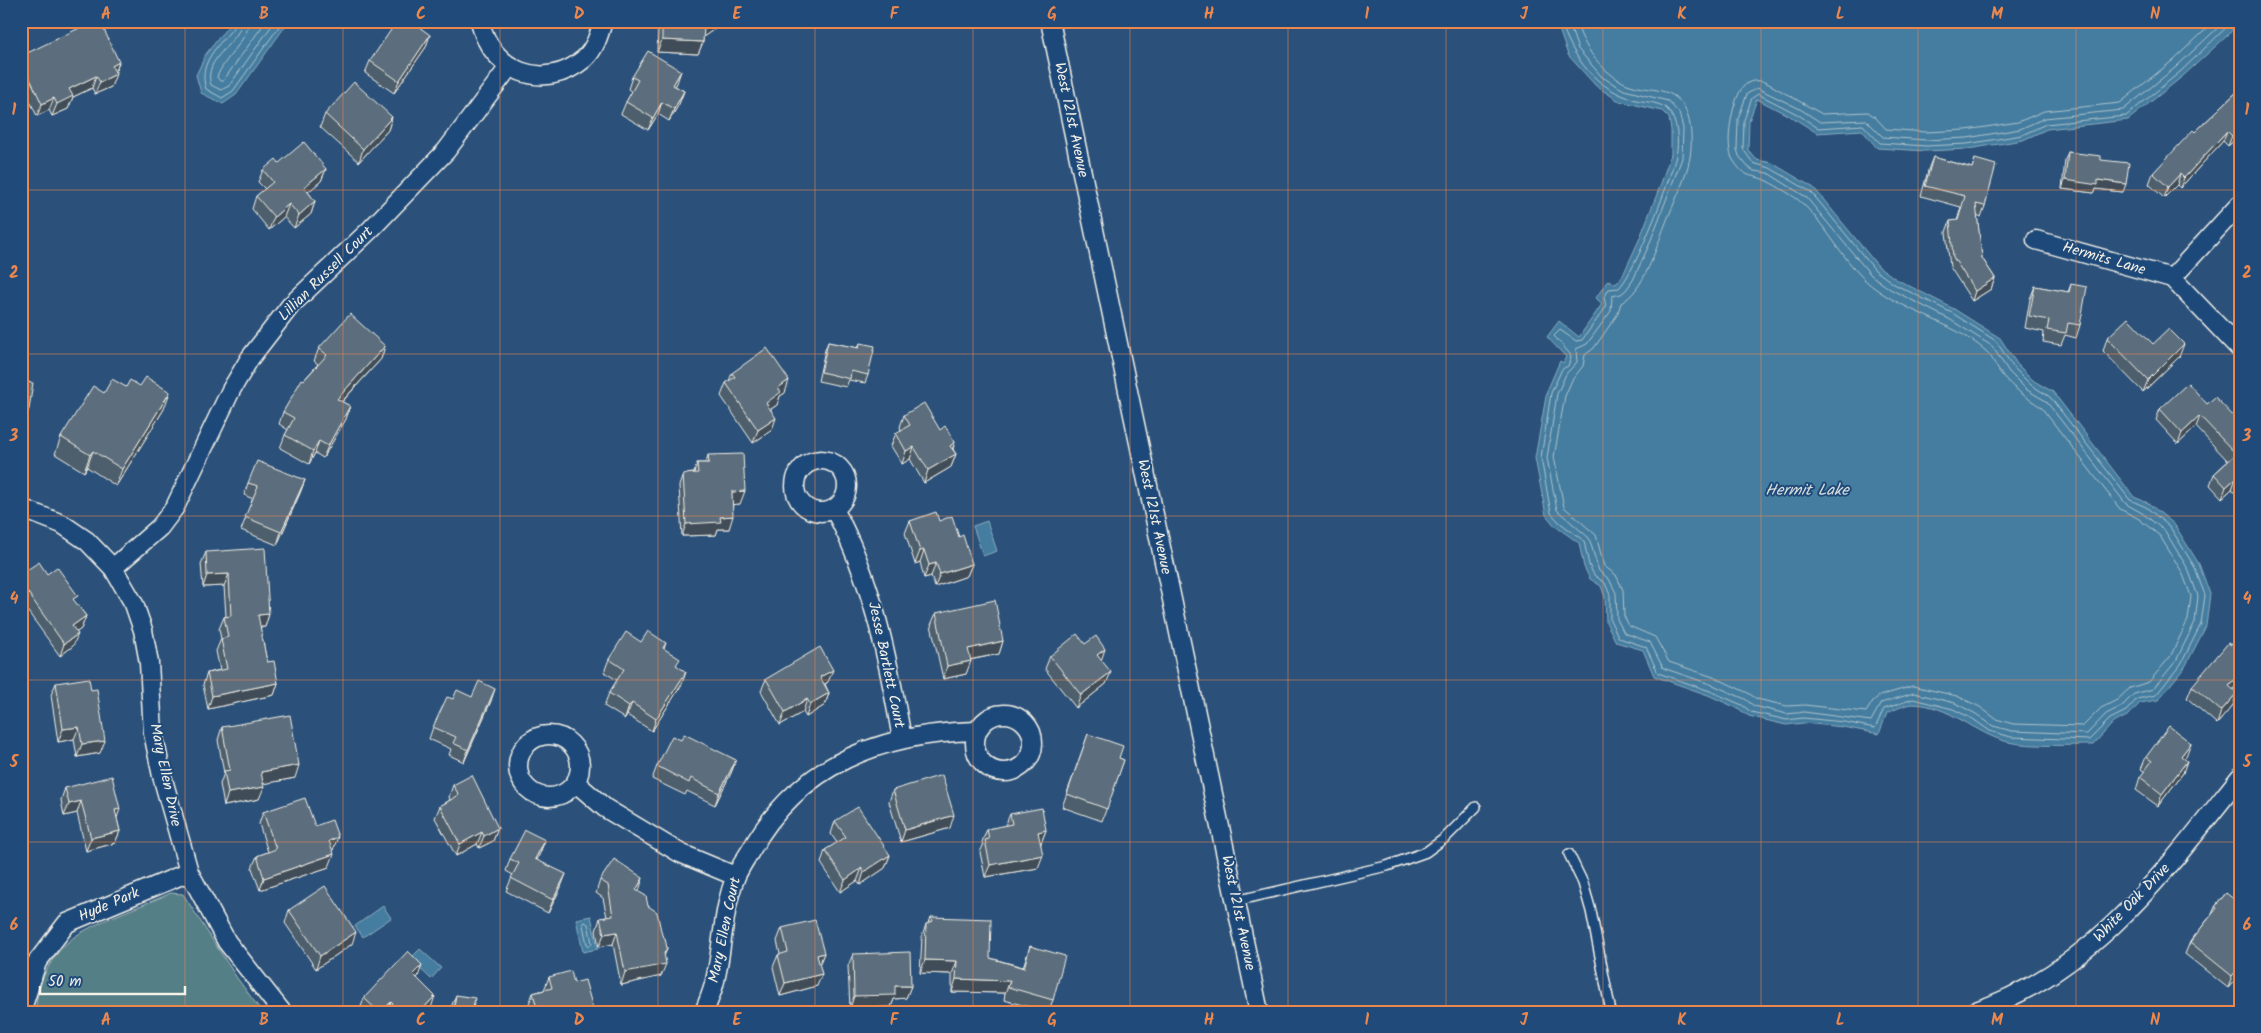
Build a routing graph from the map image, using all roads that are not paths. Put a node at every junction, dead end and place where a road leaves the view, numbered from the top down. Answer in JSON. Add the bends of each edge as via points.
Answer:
{"nodes":[{"id":1,"x":480,"y":21,"type":"edge"},
{"id":2,"x":603,"y":21,"type":"edge"},
{"id":3,"x":1050,"y":21,"type":"edge"},
{"id":4,"x":509,"y":67,"type":"junction"},
{"id":5,"x":2240,"y":204,"type":"edge"},
{"id":6,"x":2036,"y":240,"type":"dead end"},
{"id":7,"x":2172,"y":278,"type":"junction"},
{"id":8,"x":2240,"y":349,"type":"edge"},
{"id":9,"x":21,"y":508,"type":"edge"},
{"id":10,"x":834,"y":509,"type":"dead end"},
{"id":11,"x":113,"y":568,"type":"junction"},
{"id":12,"x":976,"y":731,"type":"dead end"},
{"id":13,"x":902,"y":739,"type":"junction"},
{"id":14,"x":2240,"y":777,"type":"edge"},
{"id":15,"x":576,"y":783,"type":"dead end"},
{"id":16,"x":1476,"y":807,"type":"dead end"},
{"id":17,"x":1569,"y":854,"type":"dead end"},
{"id":18,"x":189,"y":872,"type":"junction"},
{"id":19,"x":736,"y":876,"type":"junction"},
{"id":20,"x":1235,"y":901,"type":"junction"},
{"id":21,"x":21,"y":1012,"type":"edge"},
{"id":22,"x":282,"y":1012,"type":"edge"},
{"id":23,"x":704,"y":1012,"type":"edge"},
{"id":24,"x":1259,"y":1012,"type":"edge"},
{"id":25,"x":1611,"y":1012,"type":"edge"},
{"id":26,"x":1973,"y":1012,"type":"edge"}],
"edges":[{"from":1,"to":4,"type":"street","via":[[483,35],[494,54]]},
{"from":2,"to":4,"type":"street","via":[[597,41],[585,58],[568,70],[549,75],[528,74]]},
{"from":3,"to":20,"type":"street","name":"West 121st Avenue"},
{"from":4,"to":11,"type":"street","name":"Lillian Russell Court","via":[[446,151],[371,229],[291,304],[250,358],[227,398],[175,507],[160,527]]},
{"from":5,"to":7,"type":"street"},
{"from":6,"to":7,"type":"street","name":"Hermits Lane"},
{"from":7,"to":8,"type":"street"},
{"from":9,"to":11,"type":"street","name":"Mary Ellen Drive","via":[[62,524],[87,541]]},
{"from":10,"to":13,"type":"street","name":"Jesse Bartlett Court","via":[[863,571],[876,611]]},
{"from":11,"to":18,"type":"street","name":"Mary Ellen Drive","via":[[134,604],[144,630],[153,733]]},
{"from":12,"to":13,"type":"street","name":"Mary Ellen Court"},
{"from":13,"to":19,"type":"street","name":"Mary Ellen Court","via":[[854,755],[810,780],[784,803],[761,831]]},
{"from":14,"to":26,"type":"street","name":"White Oak Drive","via":[[2177,856],[2102,936],[2018,994]]},
{"from":15,"to":19,"type":"street","via":[[605,808],[680,853]]},
{"from":16,"to":20,"type":"lane","via":[[1426,852],[1387,866]]},
{"from":17,"to":25,"type":"lane","via":[[1583,883],[1591,911]]},
{"from":18,"to":21,"type":"street","name":"Hyde Park","via":[[67,923],[37,962]]},
{"from":18,"to":22,"type":"street","name":"Mary Ellen Drive","via":[[227,942]]},
{"from":19,"to":23,"type":"street","name":"Mary Ellen Court","via":[[716,977]]},
{"from":20,"to":24,"type":"street","name":"West 121st Avenue"}]}
